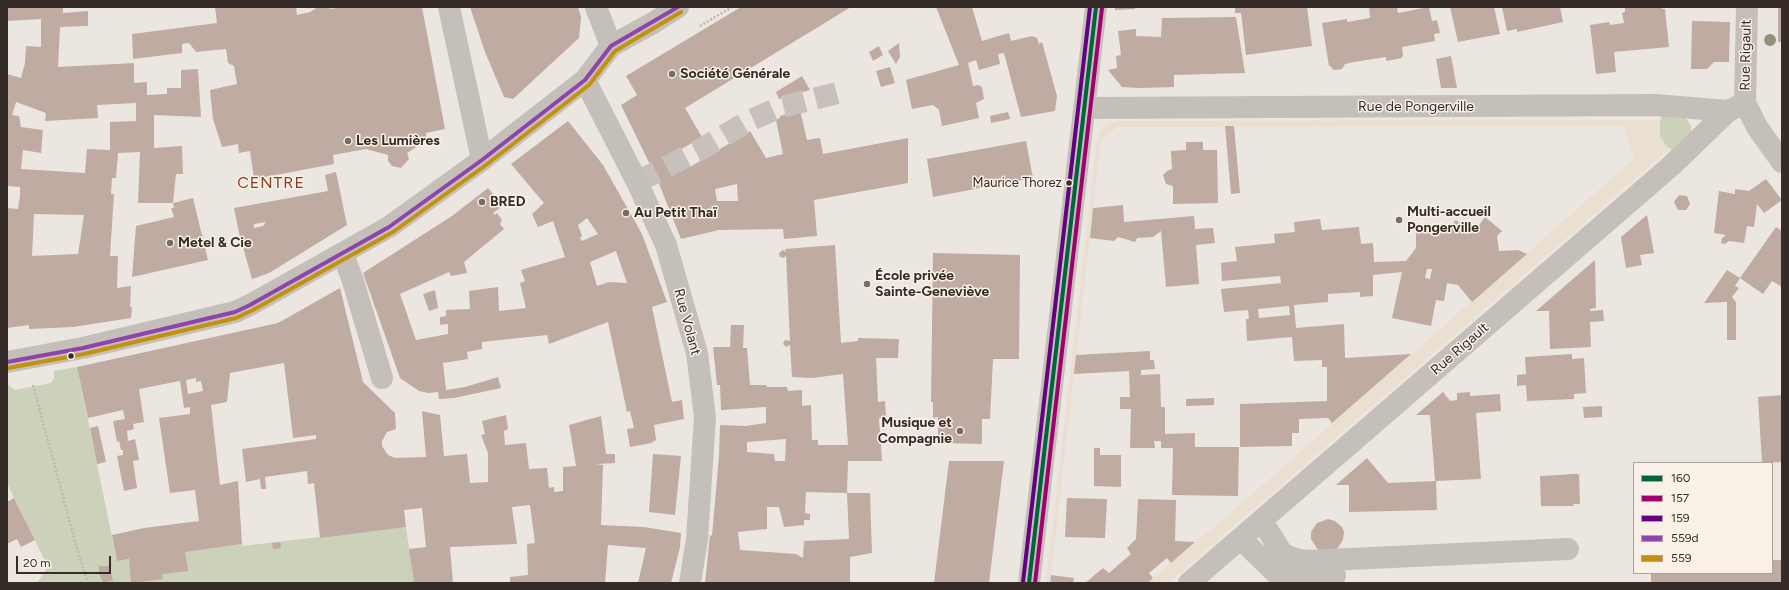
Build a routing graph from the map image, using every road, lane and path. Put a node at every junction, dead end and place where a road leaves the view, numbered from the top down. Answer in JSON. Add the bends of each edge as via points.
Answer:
{"nodes":[{"id":1,"x":449,"y":7,"type":"edge"},
{"id":2,"x":596,"y":7,"type":"edge"},
{"id":3,"x":678,"y":7,"type":"edge"},
{"id":4,"x":732,"y":7,"type":"edge"},
{"id":5,"x":1096,"y":7,"type":"edge"},
{"id":6,"x":1747,"y":7,"type":"edge"},
{"id":7,"x":699,"y":27,"type":"dead end"},
{"id":8,"x":610,"y":46,"type":"junction"},
{"id":9,"x":584,"y":80,"type":"junction"},
{"id":10,"x":1736,"y":107,"type":"junction"},
{"id":11,"x":1084,"y":108,"type":"junction"},
{"id":12,"x":482,"y":160,"type":"junction"},
{"id":13,"x":1782,"y":162,"type":"edge"},
{"id":14,"x":343,"y":254,"type":"junction"},
{"id":15,"x":16,"y":360,"type":"edge"},
{"id":16,"x":382,"y":378,"type":"dead end"},
{"id":17,"x":1262,"y":521,"type":"junction"},
{"id":18,"x":1241,"y":539,"type":"junction"},
{"id":19,"x":1568,"y":549,"type":"dead end"},
{"id":20,"x":1335,"y":576,"type":"dead end"},
{"id":21,"x":88,"y":583,"type":"edge"},
{"id":22,"x":690,"y":583,"type":"edge"},
{"id":23,"x":1029,"y":583,"type":"edge"},
{"id":24,"x":1189,"y":583,"type":"edge"}],
"edges":[{"from":1,"to":12,"type":"street"},
{"from":2,"to":8,"type":"street"},
{"from":3,"to":8,"type":"street"},
{"from":4,"to":7,"type":"path"},
{"from":5,"to":11,"type":"street"},
{"from":6,"to":10,"type":"street","name":"Rue Rigault"},
{"from":8,"to":9,"type":"street"},
{"from":9,"to":12,"type":"street"},
{"from":9,"to":22,"type":"street","name":"Rue Volant","via":[[637,182],[666,245],[697,352],[706,417],[697,539]]},
{"from":10,"to":11,"type":"street","name":"Rue de Pongerville","via":[[1656,105]]},
{"from":10,"to":13,"type":"street","via":[[1757,128]]},
{"from":10,"to":17,"type":"street","name":"Rue Rigault"},
{"from":11,"to":23,"type":"street"},
{"from":12,"to":14,"type":"street","via":[[389,227]]},
{"from":14,"to":15,"type":"street","via":[[235,312],[83,348]]},
{"from":14,"to":16,"type":"street","via":[[354,281]]},
{"from":15,"to":21,"type":"path"},
{"from":17,"to":18,"type":"street","name":"Rue Rigault"},
{"from":17,"to":19,"type":"street","via":[[1282,553],[1305,562]]},
{"from":18,"to":20,"type":"street","via":[[1276,573],[1289,576]]},
{"from":18,"to":24,"type":"street","name":"Rue Rigault"}]}
